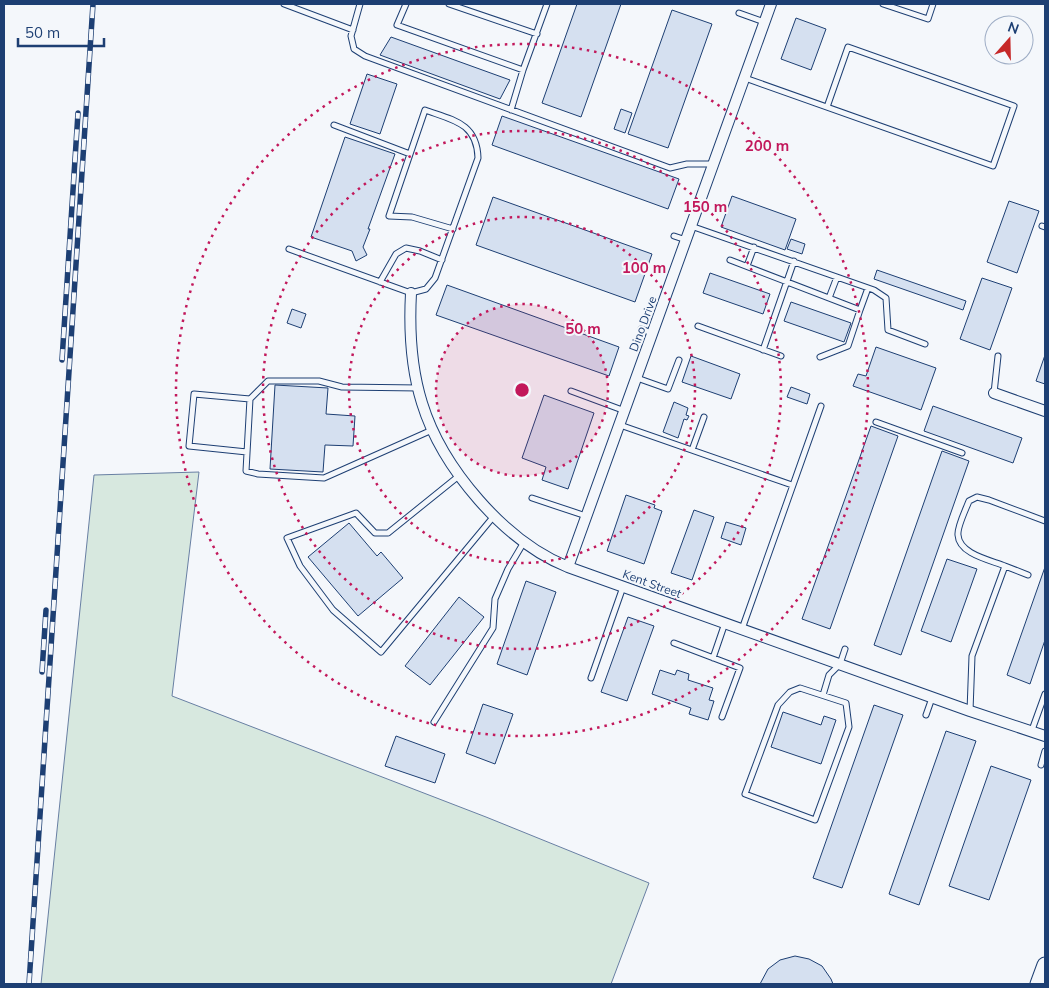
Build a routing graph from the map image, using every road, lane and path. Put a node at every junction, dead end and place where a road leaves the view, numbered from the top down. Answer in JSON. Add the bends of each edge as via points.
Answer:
{"nodes":[{"id":1,"x":284,"y":4,"type":"edge"},
{"id":2,"x":360,"y":4,"type":"edge"},
{"id":3,"x":406,"y":4,"type":"edge"},
{"id":4,"x":449,"y":4,"type":"edge"},
{"id":5,"x":547,"y":4,"type":"edge"},
{"id":6,"x":771,"y":4,"type":"edge"},
{"id":7,"x":883,"y":4,"type":"edge"},
{"id":8,"x":933,"y":4,"type":"edge"},
{"id":9,"x":739,"y":14,"type":"dead end"},
{"id":10,"x":764,"y":22,"type":"junction"},
{"id":11,"x":352,"y":30,"type":"junction"},
{"id":12,"x":537,"y":34,"type":"junction"},
{"id":13,"x":523,"y":70,"type":"junction"},
{"id":14,"x":744,"y":78,"type":"junction"},
{"id":15,"x":827,"y":107,"type":"junction"},
{"id":16,"x":511,"y":110,"type":"junction"},
{"id":17,"x":334,"y":125,"type":"dead end"},
{"id":18,"x":410,"y":154,"type":"junction"},
{"id":19,"x":713,"y":164,"type":"junction"},
{"id":20,"x":691,"y":226,"type":"junction"},
{"id":21,"x":453,"y":229,"type":"junction"},
{"id":22,"x":674,"y":236,"type":"dead end"},
{"id":23,"x":686,"y":240,"type":"junction"},
{"id":24,"x":754,"y":247,"type":"junction"},
{"id":25,"x":289,"y":250,"type":"dead end"},
{"id":26,"x":442,"y":260,"type":"junction"},
{"id":27,"x":730,"y":260,"type":"dead end"},
{"id":28,"x":794,"y":261,"type":"junction"},
{"id":29,"x":747,"y":266,"type":"junction"},
{"id":30,"x":837,"y":277,"type":"junction"},
{"id":31,"x":380,"y":282,"type":"junction"},
{"id":32,"x":787,"y":282,"type":"junction"},
{"id":33,"x":868,"y":288,"type":"junction"},
{"id":34,"x":411,"y":293,"type":"junction"},
{"id":35,"x":830,"y":298,"type":"junction"},
{"id":36,"x":860,"y":310,"type":"junction"},
{"id":37,"x":698,"y":326,"type":"dead end"},
{"id":38,"x":641,"y":329,"type":"dead end"},
{"id":39,"x":652,"y":333,"type":"junction"},
{"id":40,"x":926,"y":344,"type":"dead end"},
{"id":41,"x":763,"y":350,"type":"junction"},
{"id":42,"x":781,"y":356,"type":"dead end"},
{"id":43,"x":998,"y":356,"type":"dead end"},
{"id":44,"x":820,"y":357,"type":"dead end"},
{"id":45,"x":679,"y":360,"type":"dead end"},
{"id":46,"x":637,"y":378,"type":"junction"},
{"id":47,"x":419,"y":388,"type":"junction"},
{"id":48,"x":571,"y":391,"type":"dead end"},
{"id":49,"x":994,"y":393,"type":"joint"},
{"id":50,"x":250,"y":400,"type":"junction"},
{"id":51,"x":822,"y":406,"type":"dead end"},
{"id":52,"x":625,"y":411,"type":"junction"},
{"id":53,"x":1045,"y":411,"type":"edge"},
{"id":54,"x":704,"y":417,"type":"dead end"},
{"id":55,"x":876,"y":422,"type":"dead end"},
{"id":56,"x":620,"y":425,"type":"junction"},
{"id":57,"x":433,"y":430,"type":"junction"},
{"id":58,"x":692,"y":450,"type":"junction"},
{"id":59,"x":247,"y":452,"type":"junction"},
{"id":60,"x":962,"y":453,"type":"dead end"},
{"id":61,"x":460,"y":475,"type":"junction"},
{"id":62,"x":792,"y":485,"type":"junction"},
{"id":63,"x":532,"y":498,"type":"dead end"},
{"id":64,"x":495,"y":516,"type":"junction"},
{"id":65,"x":587,"y":516,"type":"junction"},
{"id":66,"x":1045,"y":521,"type":"edge"},
{"id":67,"x":524,"y":542,"type":"junction"},
{"id":68,"x":1004,"y":566,"type":"junction"},
{"id":69,"x":568,"y":567,"type":"junction"},
{"id":70,"x":1028,"y":575,"type":"dead end"},
{"id":71,"x":623,"y":587,"type":"junction"},
{"id":72,"x":726,"y":624,"type":"junction"},
{"id":73,"x":742,"y":629,"type":"junction"},
{"id":74,"x":674,"y":643,"type":"dead end"},
{"id":75,"x":845,"y":650,"type":"dead end"},
{"id":76,"x":714,"y":658,"type":"junction"},
{"id":77,"x":840,"y":664,"type":"junction"},
{"id":78,"x":591,"y":678,"type":"dead end"},
{"id":79,"x":1045,"y":694,"type":"edge"},
{"id":80,"x":823,"y":695,"type":"junction"},
{"id":81,"x":932,"y":698,"type":"junction"},
{"id":82,"x":970,"y":711,"type":"junction"},
{"id":83,"x":926,"y":715,"type":"dead end"},
{"id":84,"x":722,"y":717,"type":"dead end"},
{"id":85,"x":434,"y":722,"type":"dead end"},
{"id":86,"x":1032,"y":730,"type":"junction"},
{"id":87,"x":1045,"y":736,"type":"edge"},
{"id":88,"x":1045,"y":751,"type":"edge"},
{"id":89,"x":1041,"y":765,"type":"dead end"},
{"id":90,"x":1045,"y":965,"type":"edge"},
{"id":91,"x":1038,"y":984,"type":"edge"}],
"edges":[{"from":1,"to":11,"type":"lane"},
{"from":2,"to":11,"type":"lane"},
{"from":3,"to":13,"type":"lane","via":[[398,26]]},
{"from":4,"to":12,"type":"lane"},
{"from":5,"to":12,"type":"lane"},
{"from":6,"to":10,"type":"street","name":"Dino Drive"},
{"from":7,"to":8,"type":"lane","via":[[928,19]]},
{"from":9,"to":10,"type":"lane"},
{"from":10,"to":14,"type":"street","name":"Dino Drive"},
{"from":11,"to":16,"type":"lane","via":[[354,49],[365,56]]},
{"from":12,"to":13,"type":"lane"},
{"from":13,"to":16,"type":"lane"},
{"from":14,"to":15,"type":"lane"},
{"from":14,"to":19,"type":"street","name":"Dino Drive"},
{"from":15,"to":15,"type":"lane","via":[[992,166],[1014,106],[848,47]]},
{"from":16,"to":19,"type":"lane","via":[[670,168]]},
{"from":17,"to":18,"type":"lane"},
{"from":18,"to":21,"type":"lane","via":[[389,216],[412,217]]},
{"from":18,"to":21,"type":"lane","via":[[425,110],[463,124],[478,145],[478,158]]},
{"from":19,"to":20,"type":"street","name":"Dino Drive"},
{"from":20,"to":23,"type":"street","name":"Dino Drive"},
{"from":20,"to":24,"type":"lane"},
{"from":21,"to":26,"type":"lane"},
{"from":22,"to":23,"type":"lane"},
{"from":23,"to":39,"type":"street","name":"Dino Drive"},
{"from":24,"to":28,"type":"lane"},
{"from":24,"to":29,"type":"lane"},
{"from":25,"to":31,"type":"lane"},
{"from":26,"to":31,"type":"lane","via":[[406,248],[396,254]]},
{"from":26,"to":34,"type":"lane","via":[[435,278],[426,289]]},
{"from":27,"to":29,"type":"lane"},
{"from":28,"to":30,"type":"lane"},
{"from":28,"to":32,"type":"lane"},
{"from":29,"to":32,"type":"lane"},
{"from":30,"to":33,"type":"lane"},
{"from":30,"to":35,"type":"lane"},
{"from":31,"to":34,"type":"lane"},
{"from":32,"to":35,"type":"lane"},
{"from":32,"to":41,"type":"lane"},
{"from":33,"to":36,"type":"lane"},
{"from":33,"to":40,"type":"lane","via":[[886,298],[888,330]]},
{"from":34,"to":47,"type":"street","name":"Kent Street","via":[[412,348]]},
{"from":35,"to":36,"type":"lane"},
{"from":36,"to":44,"type":"lane","via":[[848,346]]},
{"from":37,"to":41,"type":"lane"},
{"from":38,"to":39,"type":"lane"},
{"from":39,"to":46,"type":"street","name":"Dino Drive"},
{"from":41,"to":42,"type":"lane"},
{"from":43,"to":49,"type":"lane"},
{"from":45,"to":46,"type":"lane","via":[[668,389]]},
{"from":46,"to":52,"type":"street","name":"Dino Drive"},
{"from":47,"to":50,"type":"lane","via":[[342,387],[319,381],[268,381]]},
{"from":47,"to":57,"type":"street","name":"Kent Street"},
{"from":48,"to":52,"type":"lane"},
{"from":49,"to":53,"type":"street"},
{"from":50,"to":59,"type":"lane"},
{"from":50,"to":59,"type":"lane","via":[[194,394],[189,446]]},
{"from":51,"to":62,"type":"lane"},
{"from":52,"to":56,"type":"street","name":"Dino Drive"},
{"from":54,"to":58,"type":"lane"},
{"from":55,"to":60,"type":"lane"},
{"from":56,"to":58,"type":"lane"},
{"from":56,"to":65,"type":"street","name":"Dino Drive"},
{"from":57,"to":59,"type":"lane","via":[[324,478],[246,471]]},
{"from":57,"to":61,"type":"street","name":"Kent Street"},
{"from":58,"to":62,"type":"lane"},
{"from":61,"to":64,"type":"street","name":"Kent Street"},
{"from":61,"to":64,"type":"lane","via":[[388,533],[375,533],[356,513],[287,538],[300,566],[333,610],[381,652]]},
{"from":62,"to":73,"type":"lane"},
{"from":63,"to":65,"type":"lane"},
{"from":64,"to":67,"type":"street","name":"Kent Street"},
{"from":65,"to":69,"type":"street","name":"Dino Drive"},
{"from":66,"to":68,"type":"lane","via":[[989,500],[976,497],[969,501],[957,534],[960,543],[968,551]]},
{"from":67,"to":69,"type":"street","name":"Kent Street"},
{"from":67,"to":85,"type":"lane","via":[[495,599],[494,628]]},
{"from":68,"to":70,"type":"lane"},
{"from":68,"to":82,"type":"lane","via":[[972,656]]},
{"from":69,"to":71,"type":"street","name":"Kent Street"},
{"from":71,"to":72,"type":"street","name":"Kent Street"},
{"from":71,"to":78,"type":"lane"},
{"from":72,"to":73,"type":"street","name":"Kent Street"},
{"from":72,"to":76,"type":"lane"},
{"from":73,"to":77,"type":"street","name":"Kent Street"},
{"from":74,"to":76,"type":"lane"},
{"from":75,"to":77,"type":"lane"},
{"from":76,"to":84,"type":"lane","via":[[740,668]]},
{"from":77,"to":80,"type":"lane","via":[[829,675]]},
{"from":77,"to":81,"type":"street","name":"Kent Street"},
{"from":79,"to":86,"type":"lane"},
{"from":80,"to":80,"type":"lane","via":[[846,703],[849,727],[815,820],[745,794],[778,705],[790,692],[800,688]]},
{"from":81,"to":82,"type":"street","name":"Kent Street"},
{"from":81,"to":83,"type":"lane"},
{"from":82,"to":86,"type":"street","name":"Kent Street"},
{"from":86,"to":87,"type":"street","name":"Kent Street"},
{"from":88,"to":89,"type":"lane"},
{"from":90,"to":91,"type":"main road"}]}
